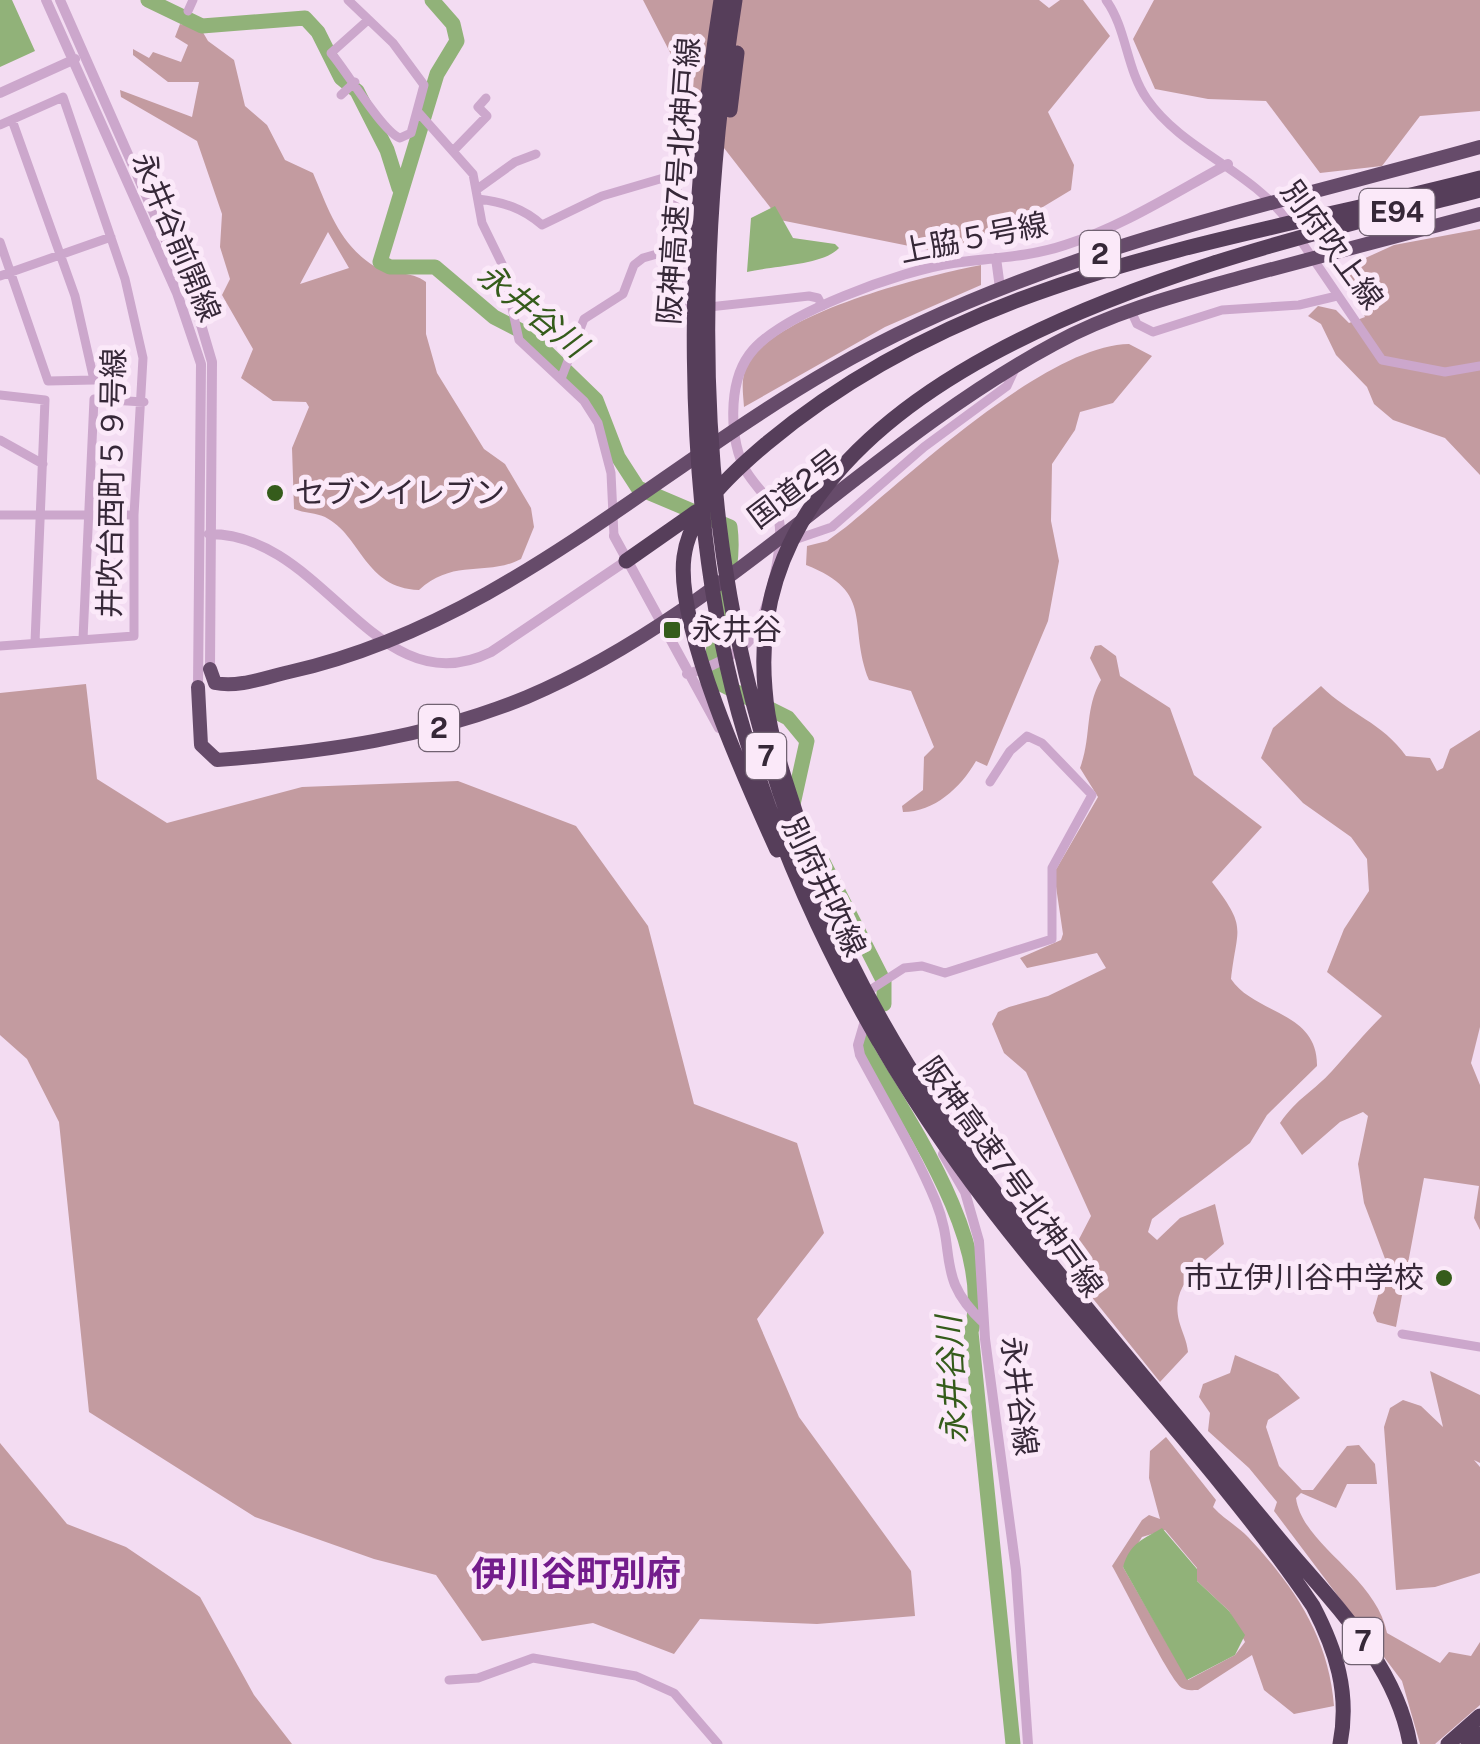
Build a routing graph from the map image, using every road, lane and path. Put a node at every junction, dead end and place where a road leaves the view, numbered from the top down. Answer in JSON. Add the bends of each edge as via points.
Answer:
{"nodes":[{"id":1,"x":46,"y":0,"type":"edge"},
{"id":2,"x":60,"y":0,"type":"edge"},
{"id":3,"x":193,"y":0,"type":"edge"},
{"id":4,"x":348,"y":0,"type":"edge"},
{"id":5,"x":710,"y":0,"type":"edge"},
{"id":6,"x":721,"y":0,"type":"edge"},
{"id":7,"x":735,"y":0,"type":"edge"},
{"id":8,"x":745,"y":0,"type":"edge"},
{"id":9,"x":1106,"y":0,"type":"edge"},
{"id":10,"x":188,"y":11,"type":"dead end"},
{"id":11,"x":368,"y":20,"type":"junction"},
{"id":12,"x":85,"y":54,"type":"junction"},
{"id":13,"x":72,"y":60,"type":"junction"},
{"id":14,"x":0,"y":93,"type":"edge"},
{"id":15,"x":486,"y":98,"type":"dead end"},
{"id":16,"x":418,"y":112,"type":"junction"},
{"id":17,"x":12,"y":120,"type":"junction"},
{"id":18,"x":0,"y":125,"type":"edge"},
{"id":19,"x":1480,"y":147,"type":"edge"},
{"id":20,"x":454,"y":150,"type":"junction"},
{"id":21,"x":536,"y":154,"type":"dead end"},
{"id":22,"x":1228,"y":164,"type":"junction"},
{"id":23,"x":1480,"y":178,"type":"edge"},
{"id":24,"x":1480,"y":190,"type":"edge"},
{"id":25,"x":477,"y":194,"type":"junction"},
{"id":26,"x":1480,"y":214,"type":"edge"},
{"id":27,"x":110,"y":237,"type":"junction"},
{"id":28,"x":0,"y":242,"type":"edge"},
{"id":29,"x":678,"y":248,"type":"junction"},
{"id":30,"x":61,"y":253,"type":"junction"},
{"id":31,"x":996,"y":258,"type":"junction"},
{"id":32,"x":11,"y":272,"type":"junction"},
{"id":33,"x":0,"y":276,"type":"edge"},
{"id":34,"x":1000,"y":288,"type":"junction"},
{"id":35,"x":1337,"y":296,"type":"junction"},
{"id":36,"x":822,"y":306,"type":"junction"},
{"id":37,"x":1131,"y":311,"type":"junction"},
{"id":38,"x":1018,"y":364,"type":"junction"},
{"id":39,"x":1480,"y":366,"type":"edge"},
{"id":40,"x":562,"y":374,"type":"junction"},
{"id":41,"x":0,"y":395,"type":"edge"},
{"id":42,"x":144,"y":402,"type":"junction"},
{"id":43,"x":0,"y":440,"type":"edge"},
{"id":44,"x":43,"y":464,"type":"junction"},
{"id":45,"x":0,"y":515,"type":"edge"},
{"id":46,"x":134,"y":515,"type":"junction"},
{"id":47,"x":42,"y":516,"type":"junction"},
{"id":48,"x":88,"y":516,"type":"junction"},
{"id":49,"x":207,"y":534,"type":"junction"},
{"id":50,"x":614,"y":536,"type":"joint"},
{"id":51,"x":779,"y":538,"type":"junction"},
{"id":52,"x":626,"y":561,"type":"junction"},
{"id":53,"x":83,"y":638,"type":"junction"},
{"id":54,"x":35,"y":642,"type":"junction"},
{"id":55,"x":0,"y":646,"type":"edge"},
{"id":56,"x":210,"y":669,"type":"joint"},
{"id":57,"x":687,"y":674,"type":"junction"},
{"id":58,"x":224,"y":685,"type":"junction"},
{"id":59,"x":198,"y":686,"type":"joint"},
{"id":60,"x":199,"y":704,"type":"junction"},
{"id":61,"x":990,"y":782,"type":"dead end"},
{"id":62,"x":830,"y":934,"type":"junction"},
{"id":63,"x":854,"y":1001,"type":"junction"},
{"id":64,"x":865,"y":1022,"type":"junction"},
{"id":65,"x":984,"y":1324,"type":"junction"},
{"id":66,"x":1402,"y":1334,"type":"dead end"},
{"id":67,"x":1480,"y":1346,"type":"edge"},
{"id":68,"x":1294,"y":1567,"type":"junction"},
{"id":69,"x":450,"y":1680,"type":"dead end"},
{"id":70,"x":1480,"y":1716,"type":"edge"},
{"id":71,"x":1480,"y":1734,"type":"edge"},
{"id":72,"x":1409,"y":1738,"type":"edge"},
{"id":73,"x":718,"y":1744,"type":"edge"},
{"id":74,"x":1028,"y":1744,"type":"edge"},
{"id":75,"x":1340,"y":1744,"type":"edge"},
{"id":76,"x":1448,"y":1744,"type":"edge"},
{"id":77,"x":1468,"y":1744,"type":"edge"}],
"edges":[{"from":1,"to":13,"type":"street","name":"永井谷前開線"},
{"from":2,"to":12,"type":"street","name":"永井谷前開線"},
{"from":3,"to":10,"type":"street"},
{"from":4,"to":11,"type":"street"},
{"from":5,"to":52,"type":"highway","via":[[691,178],[704,485],[689,511]]},
{"from":6,"to":62,"type":"highway","name":"阪神高速7号北神戸線","number":"7","via":[[701,165],[694,314],[705,511],[726,655],[760,782]]},
{"from":7,"to":62,"type":"highway","name":"阪神高速7号北神戸線","number":"7","via":[[710,212],[707,388],[728,598],[751,710]]},
{"from":8,"to":52,"type":"highway","via":[[705,270],[710,486],[693,515]]},
{"from":9,"to":22,"type":"street","name":"別府吹上線","via":[[1146,98],[1174,130]]},
{"from":11,"to":16,"type":"street","via":[[424,86]]},
{"from":11,"to":16,"type":"street","via":[[331,53],[349,88],[388,134],[411,133]]},
{"from":12,"to":13,"type":"street"},
{"from":12,"to":49,"type":"street","name":"永井谷前開線","via":[[197,310],[212,362]]},
{"from":13,"to":14,"type":"street"},
{"from":13,"to":49,"type":"street","name":"永井谷前開線","via":[[178,292],[201,364]]},
{"from":15,"to":20,"type":"street","via":[[478,106],[487,116]]},
{"from":16,"to":20,"type":"street","name":"別府井吹線"},
{"from":17,"to":18,"type":"street","name":"井吹台西町５９号線"},
{"from":17,"to":27,"type":"street","name":"井吹台西町５９号線","via":[[63,98]]},
{"from":17,"to":30,"type":"street"},
{"from":19,"to":34,"type":"highway","number":"2"},
{"from":20,"to":25,"type":"street","name":"別府井吹線"},
{"from":21,"to":25,"type":"street","via":[[514,162]]},
{"from":22,"to":31,"type":"street","name":"上脇５号線","via":[[1065,246]]},
{"from":22,"to":35,"type":"street","name":"別府吹上線","via":[[1289,222]]},
{"from":23,"to":62,"type":"highway","number":"E94","via":[[1034,290],[896,352],[811,406],[698,516],[686,546],[683,582],[713,694],[746,784]]},
{"from":24,"to":62,"type":"highway","number":"E94","via":[[1121,294],[1030,336],[909,410],[858,450],[812,505],[787,554],[768,619],[764,686],[770,732]]},
{"from":25,"to":29,"type":"street","via":[[542,224],[672,172]]},
{"from":25,"to":40,"type":"street","name":"別府井吹線","via":[[482,223],[503,266],[519,340]]},
{"from":26,"to":37,"type":"highway","name":"国道2号","number":"2"},
{"from":27,"to":30,"type":"street"},
{"from":27,"to":42,"type":"street","name":"井吹台西町５９号線","via":[[138,324]]},
{"from":28,"to":32,"type":"street"},
{"from":29,"to":36,"type":"street","via":[[678,300],[684,309],[808,296]]},
{"from":29,"to":40,"type":"street","via":[[634,265],[623,294],[584,320]]},
{"from":30,"to":32,"type":"street"},
{"from":30,"to":32,"type":"street","via":[[94,380],[48,381]]},
{"from":31,"to":34,"type":"street"},
{"from":31,"to":36,"type":"street","name":"上脇５号線","via":[[892,279]]},
{"from":32,"to":33,"type":"street"},
{"from":34,"to":58,"type":"highway","number":"2","via":[[914,324],[745,424],[472,605],[322,665]]},
{"from":35,"to":37,"type":"street","via":[[1222,310],[1152,332]]},
{"from":35,"to":39,"type":"street","name":"別府吹上線","via":[[1382,360],[1445,372]]},
{"from":36,"to":51,"type":"street","name":"上脇５号線","via":[[751,350],[734,399],[736,448],[771,503]]},
{"from":37,"to":38,"type":"highway","name":"国道2号","number":"2"},
{"from":38,"to":51,"type":"street","via":[[1008,386],[832,527],[802,540]]},
{"from":38,"to":60,"type":"highway","name":"国道2号","number":"2","via":[[642,634],[528,696],[440,728],[358,747],[217,760],[201,746]]},
{"from":40,"to":50,"type":"street","name":"別府井吹線","via":[[598,423],[611,472]]},
{"from":41,"to":44,"type":"street","via":[[45,400]]},
{"from":42,"to":46,"type":"street","name":"井吹台西町５９号線"},
{"from":42,"to":48,"type":"street","via":[[94,399]]},
{"from":43,"to":44,"type":"street"},
{"from":44,"to":47,"type":"street"},
{"from":45,"to":47,"type":"street"},
{"from":46,"to":48,"type":"street"},
{"from":46,"to":53,"type":"street","name":"井吹台西町５９号線","via":[[134,636]]},
{"from":47,"to":48,"type":"street"},
{"from":47,"to":54,"type":"street"},
{"from":48,"to":53,"type":"street"},
{"from":49,"to":52,"type":"street","via":[[246,538],[280,553],[396,650],[430,664],[471,662],[491,652]]},
{"from":49,"to":56,"type":"street","name":"永井谷前開線"},
{"from":49,"to":59,"type":"street","name":"永井谷前開線"},
{"from":50,"to":52,"type":"street","name":"別府井吹線"},
{"from":51,"to":57,"type":"street","via":[[761,618],[749,641],[714,666]]},
{"from":52,"to":57,"type":"street","name":"別府井吹線"},
{"from":53,"to":54,"type":"street","name":"井吹台西町５９号線"},
{"from":54,"to":55,"type":"street","name":"井吹台西町５９号線"},
{"from":56,"to":58,"type":"highway","via":[[212,680]]},
{"from":57,"to":63,"type":"street","name":"別府井吹線","via":[[728,743]]},
{"from":58,"to":60,"type":"highway","number":"2","via":[[209,690]]},
{"from":59,"to":60,"type":"highway","name":"国道2号","number":"2"},
{"from":61,"to":63,"type":"street","via":[[1027,736],[1092,795],[1052,868],[1052,939],[945,973],[904,968]]},
{"from":62,"to":68,"type":"highway","name":"阪神高速7号北神戸線","number":"7","via":[[939,1112],[1015,1216]]},
{"from":63,"to":64,"type":"street","name":"別府井吹線"},
{"from":64,"to":65,"type":"street","name":"永井谷線","via":[[966,1192],[978,1241]]},
{"from":64,"to":65,"type":"street","name":"別府井吹線","via":[[860,1055],[938,1208],[959,1300]]},
{"from":65,"to":74,"type":"street","name":"永井谷線","via":[[1016,1570]]},
{"from":66,"to":67,"type":"street"},
{"from":68,"to":72,"type":"highway","number":"7","via":[[1374,1658]]},
{"from":68,"to":75,"type":"highway","number":"7","via":[[1338,1662]]},
{"from":69,"to":73,"type":"street","via":[[478,1678],[534,1658],[578,1662],[663,1686]]},
{"from":70,"to":76,"type":"highway"},
{"from":71,"to":77,"type":"highway"}]}
